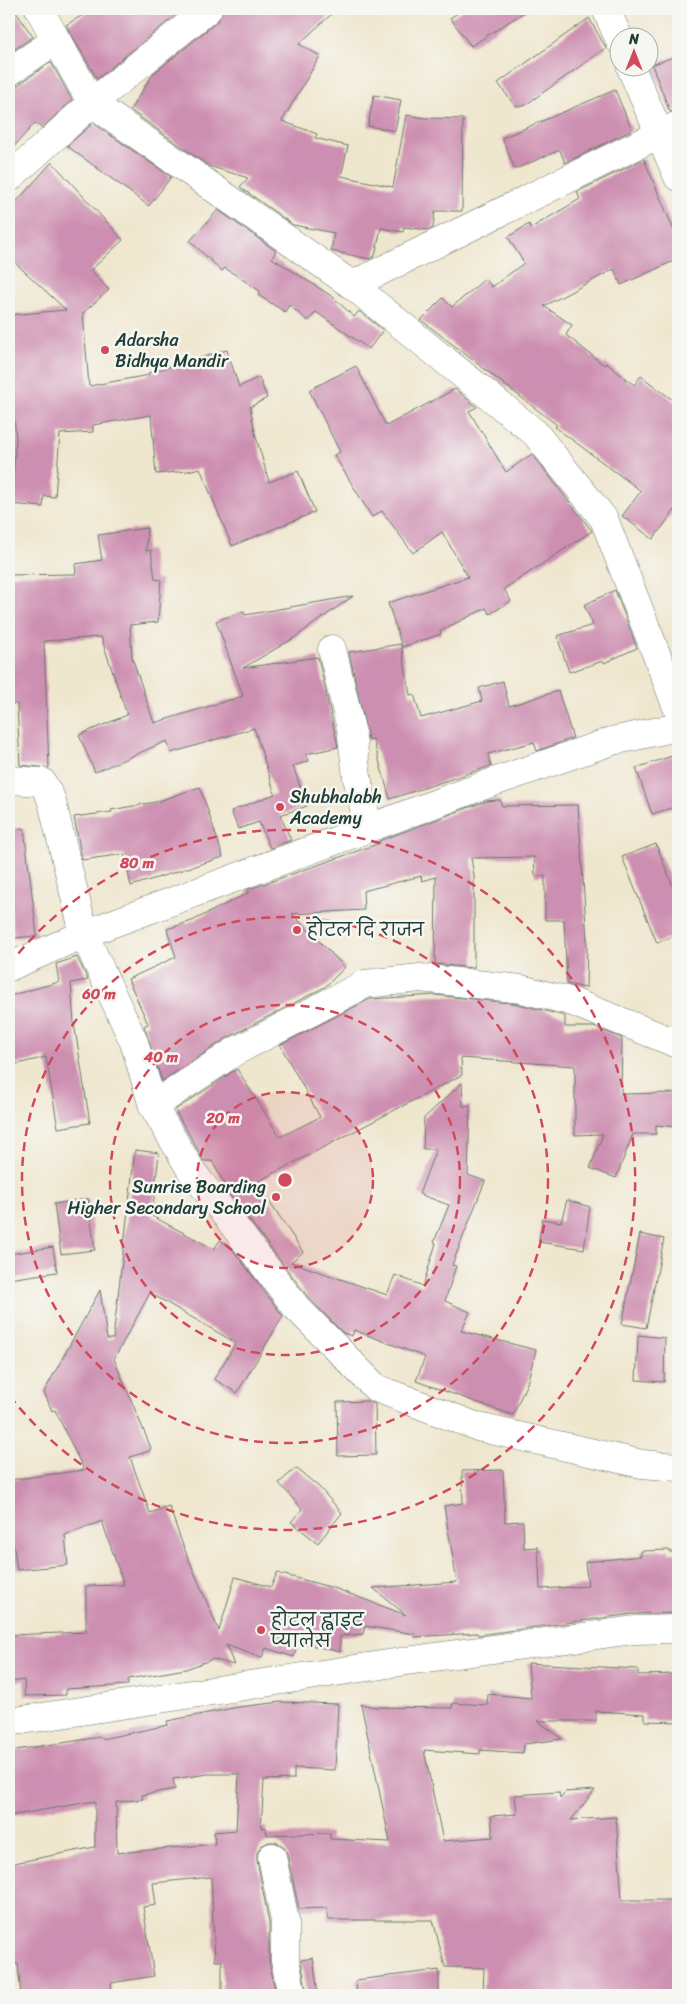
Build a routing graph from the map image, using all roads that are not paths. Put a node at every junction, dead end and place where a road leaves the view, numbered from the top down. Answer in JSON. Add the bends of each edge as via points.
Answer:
{"nodes":[{"id":1,"x":39,"y":9,"type":"edge"},
{"id":2,"x":208,"y":9,"type":"edge"},
{"id":3,"x":606,"y":9,"type":"edge"},
{"id":4,"x":614,"y":28,"type":"edge"},
{"id":5,"x":56,"y":40,"type":"junction"},
{"id":6,"x":9,"y":72,"type":"edge"},
{"id":7,"x":637,"y":78,"type":"edge"},
{"id":8,"x":92,"y":103,"type":"junction"},
{"id":9,"x":668,"y":129,"type":"edge"},
{"id":10,"x":678,"y":177,"type":"edge"},
{"id":11,"x":9,"y":178,"type":"edge"},
{"id":12,"x":352,"y":285,"type":"junction"},
{"id":13,"x":332,"y":649,"type":"dead end"},
{"id":14,"x":678,"y":710,"type":"edge"},
{"id":15,"x":678,"y":727,"type":"edge"},
{"id":16,"x":9,"y":780,"type":"edge"},
{"id":17,"x":368,"y":827,"type":"junction"},
{"id":18,"x":84,"y":934,"type":"junction"},
{"id":19,"x":9,"y":967,"type":"edge"},
{"id":20,"x":678,"y":1044,"type":"edge"},
{"id":21,"x":154,"y":1106,"type":"junction"},
{"id":22,"x":678,"y":1467,"type":"edge"},
{"id":23,"x":678,"y":1629,"type":"edge"},
{"id":24,"x":9,"y":1722,"type":"edge"},
{"id":25,"x":272,"y":1856,"type":"dead end"},
{"id":26,"x":292,"y":1995,"type":"edge"}],
"edges":[{"from":1,"to":5,"type":"street"},
{"from":2,"to":8,"type":"street"},
{"from":3,"to":4,"type":"street"},
{"from":5,"to":6,"type":"street"},
{"from":5,"to":8,"type":"street"},
{"from":7,"to":9,"type":"street"},
{"from":8,"to":11,"type":"street"},
{"from":8,"to":12,"type":"street"},
{"from":9,"to":10,"type":"street"},
{"from":9,"to":12,"type":"street"},
{"from":12,"to":14,"type":"street","via":[[535,433],[604,519]]},
{"from":13,"to":17,"type":"street","via":[[351,728]]},
{"from":15,"to":17,"type":"street","via":[[612,741]]},
{"from":16,"to":18,"type":"street","via":[[42,782],[51,798]]},
{"from":17,"to":18,"type":"street"},
{"from":18,"to":19,"type":"street"},
{"from":18,"to":21,"type":"street","via":[[134,1042]]},
{"from":20,"to":21,"type":"street","via":[[570,1001],[521,989],[420,978],[365,984],[234,1052]]},
{"from":21,"to":22,"type":"street","via":[[191,1170],[296,1307],[376,1388],[478,1428],[642,1464]]},
{"from":23,"to":24,"type":"street","via":[[634,1630],[430,1658]]},
{"from":25,"to":26,"type":"street","via":[[285,1921],[285,1960]]}]}
